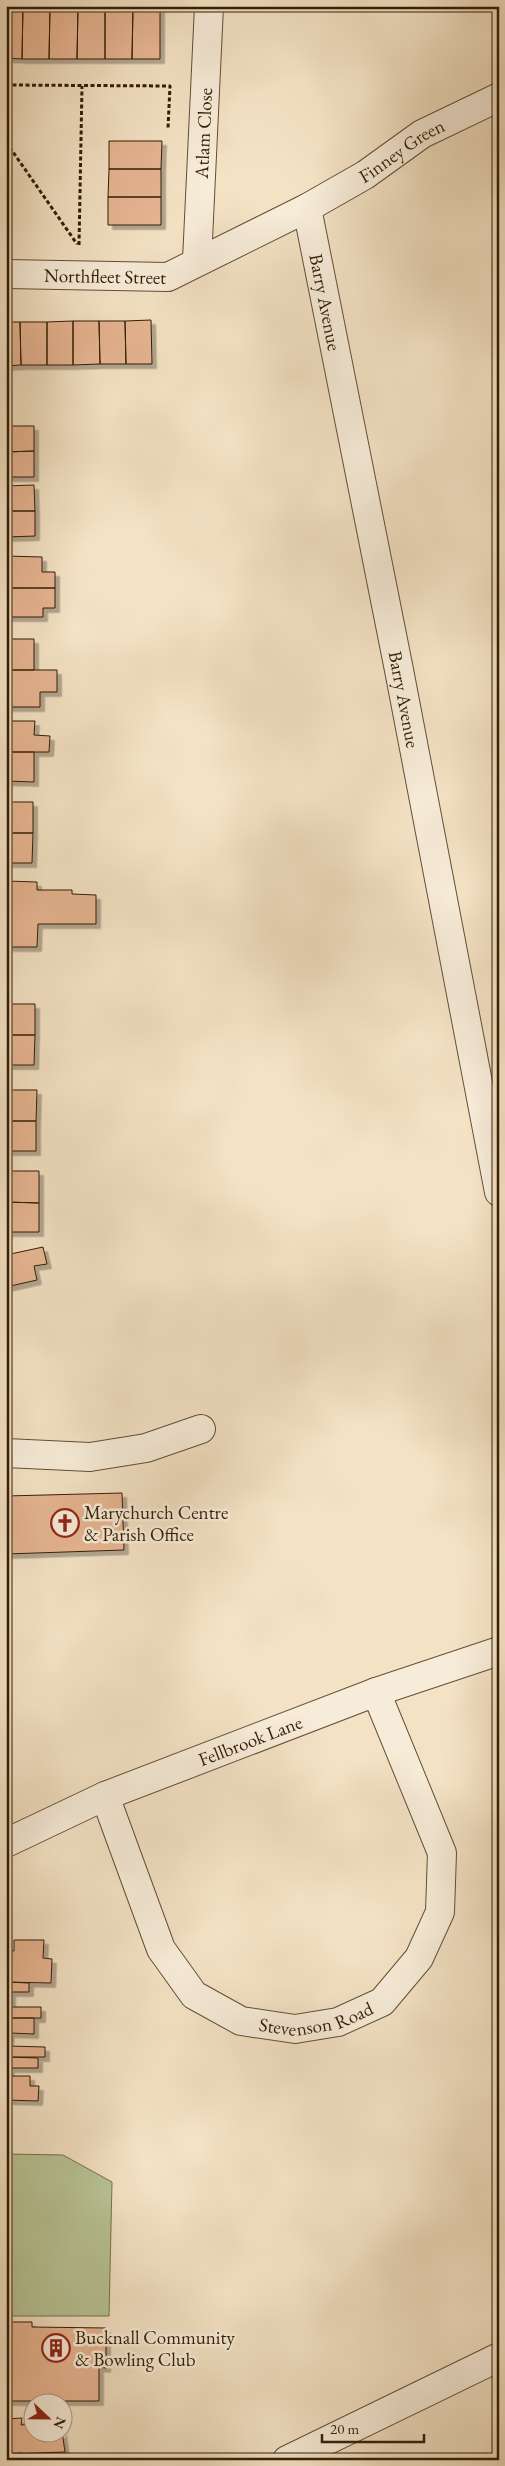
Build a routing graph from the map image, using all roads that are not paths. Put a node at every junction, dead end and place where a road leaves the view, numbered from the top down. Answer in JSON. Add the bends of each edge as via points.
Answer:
{"nodes":[{"id":1,"x":209,"y":6,"type":"edge"},
{"id":2,"x":499,"y":97,"type":"edge"},
{"id":3,"x":307,"y":208,"type":"junction"},
{"id":4,"x":197,"y":261,"type":"junction"},
{"id":5,"x":6,"y":274,"type":"edge"},
{"id":6,"x":499,"y":1192,"type":"edge"},
{"id":7,"x":201,"y":1429,"type":"dead end"},
{"id":8,"x":6,"y":1453,"type":"edge"},
{"id":9,"x":499,"y":1651,"type":"edge"},
{"id":10,"x":376,"y":1692,"type":"junction"},
{"id":11,"x":105,"y":1796,"type":"junction"},
{"id":12,"x":6,"y":1843,"type":"edge"},
{"id":13,"x":499,"y":2357,"type":"edge"},
{"id":14,"x":288,"y":2460,"type":"edge"}],
"edges":[{"from":1,"to":4,"type":"street","name":"Atlam Close"},
{"from":2,"to":3,"type":"street","name":"Finney Green","via":[[422,134],[366,175]]},
{"from":3,"to":4,"type":"street","name":"Northfleet Street"},
{"from":3,"to":6,"type":"street","name":"Barry Avenue"},
{"from":4,"to":5,"type":"street","name":"Northfleet Street","via":[[168,277]]},
{"from":7,"to":8,"type":"street","via":[[146,1448],[90,1457]]},
{"from":9,"to":10,"type":"street","name":"Fellbrook Lane"},
{"from":10,"to":11,"type":"street","name":"Fellbrook Lane"},
{"from":10,"to":11,"type":"street","name":"Stevenson Road","via":[[442,1853],[440,1912],[419,1958],[382,2002],[338,2022],[295,2028],[241,2021],[194,1995],[161,1949]]},
{"from":11,"to":12,"type":"street","name":"Fellbrook Lane"},
{"from":13,"to":14,"type":"street"}]}
